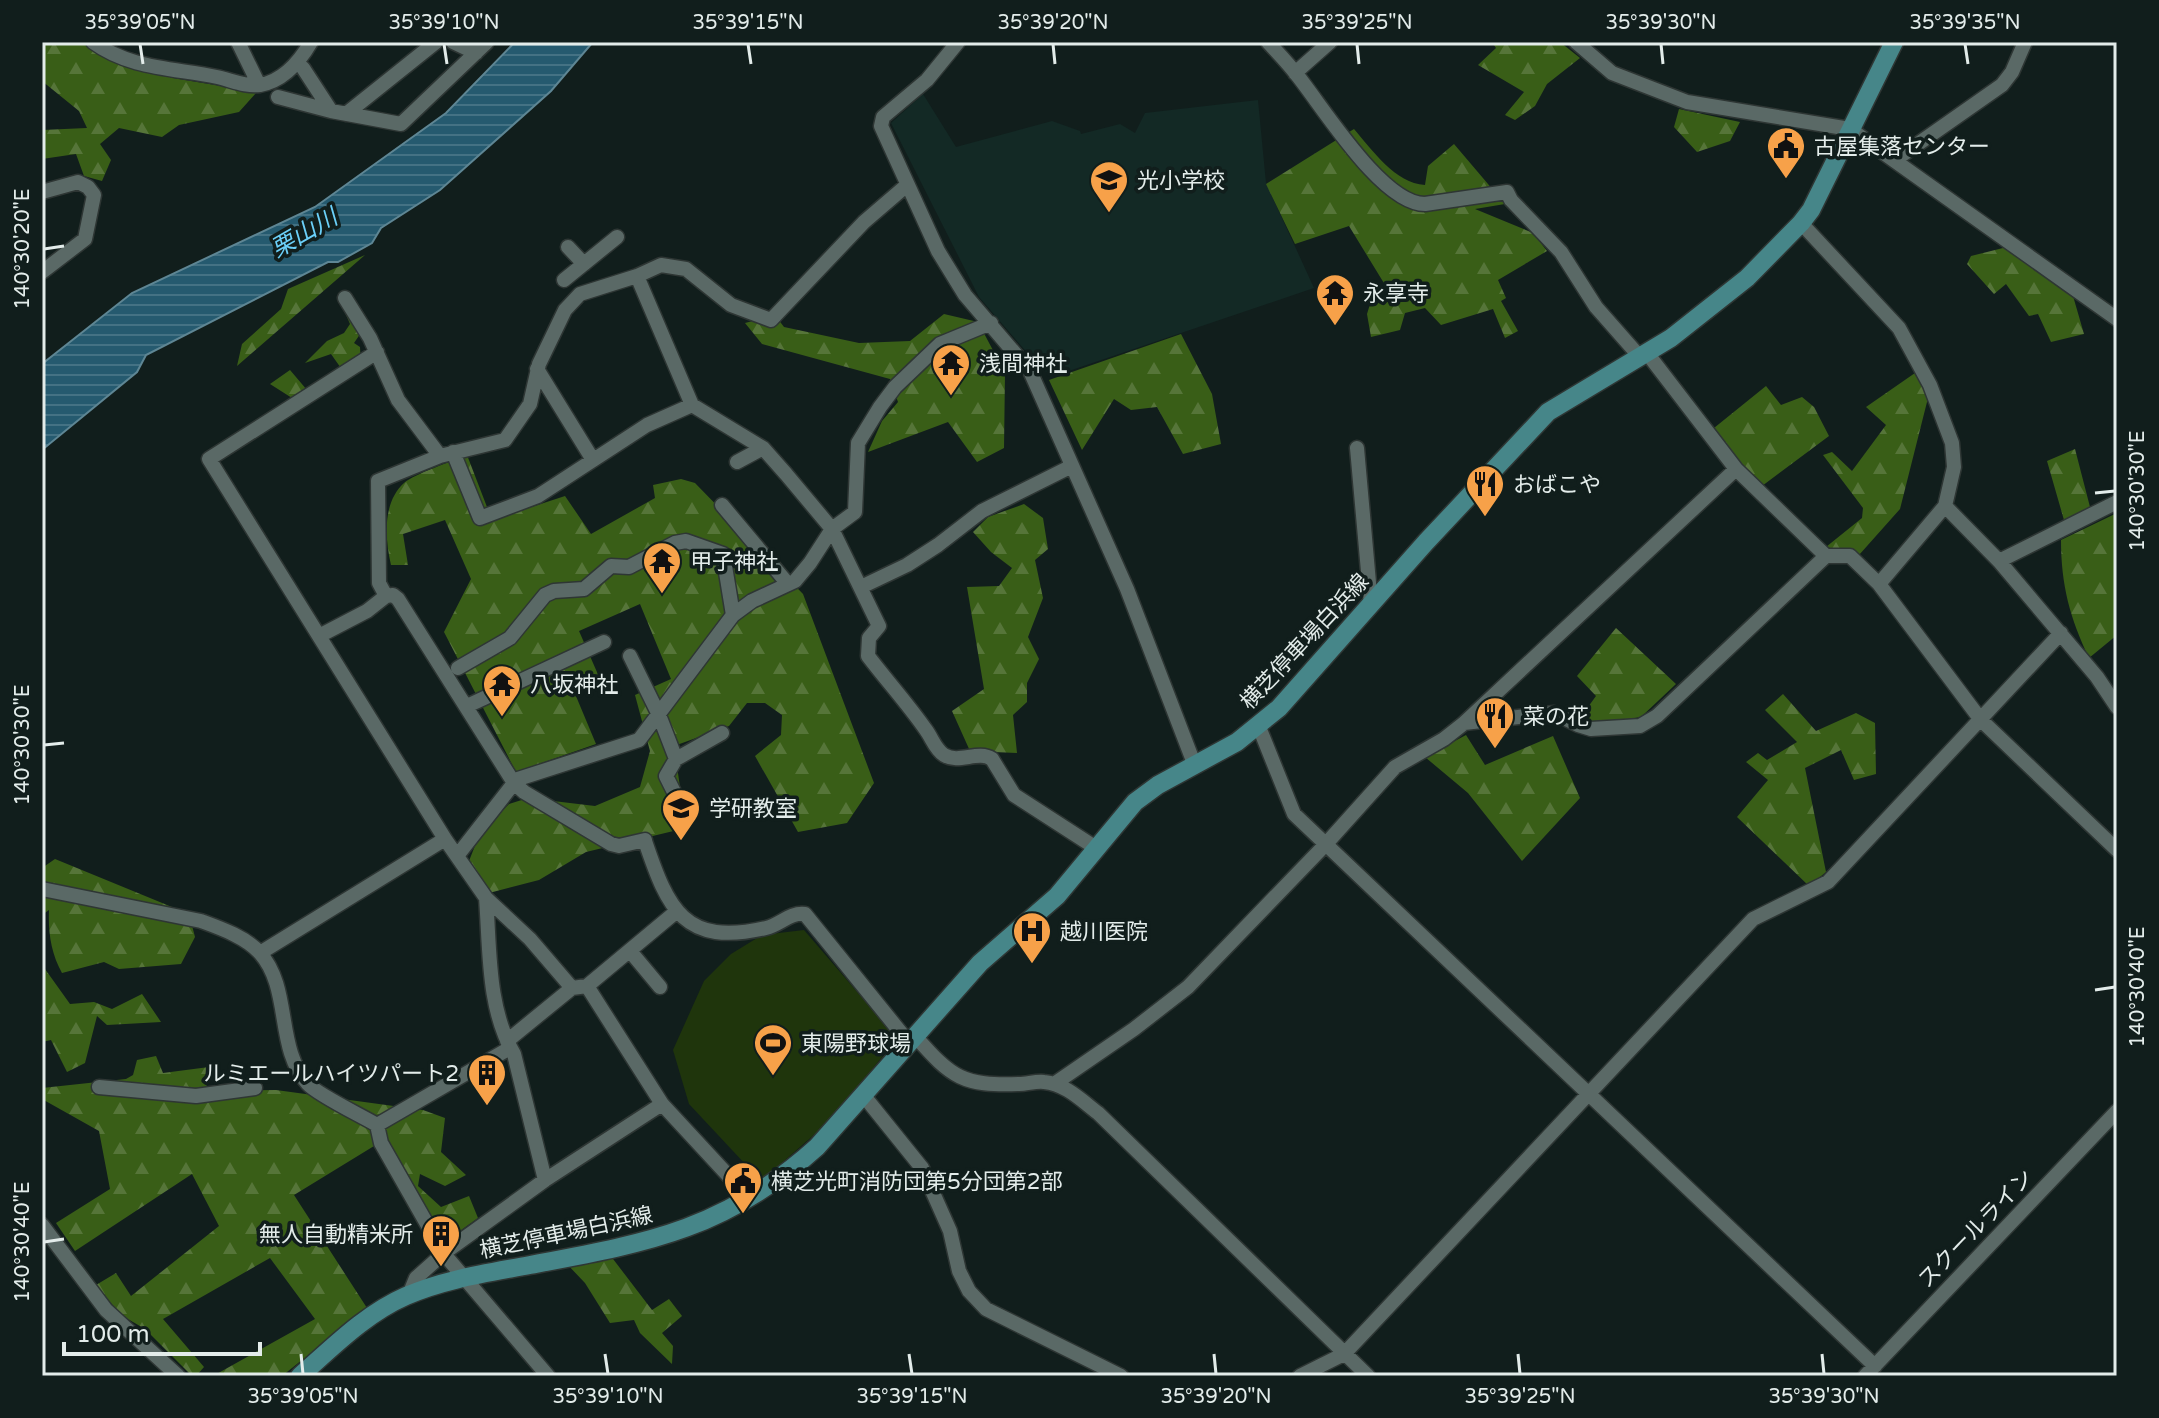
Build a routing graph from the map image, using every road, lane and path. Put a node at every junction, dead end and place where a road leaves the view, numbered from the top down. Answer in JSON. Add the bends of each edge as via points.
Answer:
{"nodes":[{"id":1,"x":93,"y":42,"type":"edge"},
{"id":2,"x":238,"y":42,"type":"edge"},
{"id":3,"x":311,"y":42,"type":"edge"},
{"id":4,"x":436,"y":42,"type":"edge"},
{"id":5,"x":453,"y":42,"type":"edge"},
{"id":6,"x":958,"y":42,"type":"edge"},
{"id":7,"x":1268,"y":42,"type":"edge"},
{"id":8,"x":1330,"y":42,"type":"edge"},
{"id":9,"x":1576,"y":42,"type":"edge"},
{"id":10,"x":1894,"y":42,"type":"edge"},
{"id":11,"x":2025,"y":42,"type":"edge"},
{"id":12,"x":481,"y":48,"type":"edge"},
{"id":13,"x":303,"y":68,"type":"dead end"},
{"id":14,"x":1295,"y":73,"type":"junction"},
{"id":15,"x":259,"y":85,"type":"junction"},
{"id":16,"x":278,"y":97,"type":"dead end"},
{"id":17,"x":338,"y":112,"type":"junction"},
{"id":18,"x":1850,"y":129,"type":"junction"},
{"id":19,"x":1895,"y":160,"type":"junction"},
{"id":20,"x":907,"y":185,"type":"junction"},
{"id":21,"x":42,"y":192,"type":"edge"},
{"id":22,"x":1801,"y":223,"type":"junction"},
{"id":23,"x":617,"y":237,"type":"dead end"},
{"id":24,"x":568,"y":247,"type":"dead end"},
{"id":25,"x":584,"y":264,"type":"junction"},
{"id":26,"x":43,"y":270,"type":"edge"},
{"id":27,"x":637,"y":276,"type":"junction"},
{"id":28,"x":564,"y":280,"type":"dead end"},
{"id":29,"x":345,"y":298,"type":"dead end"},
{"id":30,"x":2117,"y":319,"type":"edge"},
{"id":31,"x":991,"y":323,"type":"junction"},
{"id":32,"x":377,"y":352,"type":"junction"},
{"id":33,"x":1643,"y":355,"type":"junction"},
{"id":34,"x":537,"y":369,"type":"junction"},
{"id":35,"x":692,"y":405,"type":"junction"},
{"id":36,"x":763,"y":448,"type":"junction"},
{"id":37,"x":1357,"y":448,"type":"dead end"},
{"id":38,"x":447,"y":454,"type":"junction"},
{"id":39,"x":593,"y":460,"type":"junction"},
{"id":40,"x":737,"y":462,"type":"dead end"},
{"id":41,"x":1072,"y":466,"type":"junction"},
{"id":42,"x":1736,"y":469,"type":"junction"},
{"id":43,"x":2117,"y":502,"type":"edge"},
{"id":44,"x":722,"y":505,"type":"dead end"},
{"id":45,"x":1945,"y":506,"type":"junction"},
{"id":46,"x":832,"y":529,"type":"junction"},
{"id":47,"x":1826,"y":556,"type":"junction"},
{"id":48,"x":1999,"y":561,"type":"junction"},
{"id":49,"x":788,"y":584,"type":"junction"},
{"id":50,"x":1879,"y":584,"type":"junction"},
{"id":51,"x":861,"y":587,"type":"junction"},
{"id":52,"x":386,"y":596,"type":"junction"},
{"id":53,"x":1371,"y":605,"type":"junction"},
{"id":54,"x":733,"y":615,"type":"junction"},
{"id":55,"x":2061,"y":633,"type":"junction"},
{"id":56,"x":319,"y":636,"type":"junction"},
{"id":57,"x":604,"y":642,"type":"dead end"},
{"id":58,"x":630,"y":656,"type":"dead end"},
{"id":59,"x":458,"y":668,"type":"dead end"},
{"id":60,"x":467,"y":706,"type":"junction"},
{"id":61,"x":2117,"y":707,"type":"edge"},
{"id":62,"x":659,"y":715,"type":"junction"},
{"id":63,"x":1981,"y":720,"type":"junction"},
{"id":64,"x":1463,"y":724,"type":"junction"},
{"id":65,"x":1259,"y":727,"type":"junction"},
{"id":66,"x":722,"y":733,"type":"dead end"},
{"id":67,"x":676,"y":759,"type":"junction"},
{"id":68,"x":1195,"y":766,"type":"junction"},
{"id":69,"x":514,"y":783,"type":"junction"},
{"id":70,"x":685,"y":814,"type":"dead end"},
{"id":71,"x":445,"y":839,"type":"junction"},
{"id":72,"x":1325,"y":845,"type":"junction"},
{"id":73,"x":1096,"y":848,"type":"junction"},
{"id":74,"x":2117,"y":850,"type":"edge"},
{"id":75,"x":457,"y":856,"type":"junction"},
{"id":76,"x":42,"y":889,"type":"edge"},
{"id":77,"x":486,"y":898,"type":"junction"},
{"id":78,"x":677,"y":911,"type":"junction"},
{"id":79,"x":630,"y":951,"type":"junction"},
{"id":80,"x":260,"y":953,"type":"junction"},
{"id":81,"x":580,"y":987,"type":"junction"},
{"id":82,"x":660,"y":987,"type":"dead end"},
{"id":83,"x":913,"y":1041,"type":"junction"},
{"id":84,"x":508,"y":1044,"type":"junction"},
{"id":85,"x":1054,"y":1084,"type":"junction"},
{"id":86,"x":99,"y":1087,"type":"dead end"},
{"id":87,"x":255,"y":1088,"type":"dead end"},
{"id":88,"x":1589,"y":1093,"type":"junction"},
{"id":89,"x":864,"y":1096,"type":"junction"},
{"id":90,"x":662,"y":1104,"type":"junction"},
{"id":91,"x":2117,"y":1111,"type":"edge"},
{"id":92,"x":377,"y":1125,"type":"junction"},
{"id":93,"x":545,"y":1180,"type":"junction"},
{"id":94,"x":749,"y":1198,"type":"junction"},
{"id":95,"x":42,"y":1225,"type":"edge"},
{"id":96,"x":444,"y":1254,"type":"junction"},
{"id":97,"x":463,"y":1278,"type":"junction"},
{"id":98,"x":409,"y":1295,"type":"junction"},
{"id":99,"x":1344,"y":1354,"type":"junction"},
{"id":100,"x":1870,"y":1371,"type":"edge"},
{"id":101,"x":178,"y":1376,"type":"edge"},
{"id":102,"x":300,"y":1376,"type":"edge"},
{"id":103,"x":548,"y":1376,"type":"edge"},
{"id":104,"x":1121,"y":1376,"type":"edge"},
{"id":105,"x":1300,"y":1376,"type":"edge"},
{"id":106,"x":1368,"y":1376,"type":"edge"}],
"edges":[{"from":1,"to":15,"type":"street","via":[[151,68]]},
{"from":2,"to":15,"type":"street"},
{"from":3,"to":15,"type":"street","via":[[280,78]]},
{"from":4,"to":17,"type":"street"},
{"from":5,"to":12,"type":"street"},
{"from":6,"to":20,"type":"street","via":[[927,80],[883,117],[881,126]]},
{"from":7,"to":14,"type":"street"},
{"from":8,"to":14,"type":"street"},
{"from":9,"to":18,"type":"street","via":[[1612,73],[1687,102]]},
{"from":10,"to":18,"type":"main road","name":"横芝停車場白浜線"},
{"from":11,"to":19,"type":"street","via":[[2002,85]]},
{"from":12,"to":17,"type":"street","via":[[401,124]]},
{"from":13,"to":17,"type":"street"},
{"from":14,"to":33,"type":"street","via":[[1366,165],[1414,204],[1507,192],[1561,252],[1596,307]]},
{"from":16,"to":17,"type":"street"},
{"from":18,"to":19,"type":"street"},
{"from":18,"to":22,"type":"main road","name":"横芝停車場白浜線"},
{"from":19,"to":30,"type":"street"},
{"from":20,"to":27,"type":"street","via":[[864,222],[771,320],[731,305],[686,269],[661,265]]},
{"from":20,"to":31,"type":"street","via":[[958,284]]},
{"from":21,"to":26,"type":"street","via":[[78,182],[94,195],[85,239]]},
{"from":22,"to":33,"type":"main road","name":"横芝停車場白浜線","via":[[1747,278]]},
{"from":22,"to":45,"type":"street","via":[[1899,328],[1930,385],[1952,443],[1954,467]]},
{"from":23,"to":25,"type":"street"},
{"from":24,"to":25,"type":"street"},
{"from":25,"to":28,"type":"street"},
{"from":27,"to":34,"type":"street","via":[[580,294],[565,310]]},
{"from":27,"to":35,"type":"street"},
{"from":29,"to":32,"type":"street"},
{"from":31,"to":41,"type":"street","via":[[1030,371]]},
{"from":31,"to":46,"type":"street","via":[[940,344],[895,387],[858,443],[855,512]]},
{"from":32,"to":38,"type":"street","via":[[398,400]]},
{"from":32,"to":56,"type":"street","via":[[209,459]]},
{"from":33,"to":42,"type":"street"},
{"from":33,"to":53,"type":"main road","name":"横芝停車場白浜線","via":[[1548,412]]},
{"from":34,"to":38,"type":"street","via":[[530,404],[505,440]]},
{"from":34,"to":39,"type":"street"},
{"from":35,"to":36,"type":"street"},
{"from":35,"to":39,"type":"street","via":[[647,425]]},
{"from":36,"to":40,"type":"street"},
{"from":36,"to":46,"type":"street"},
{"from":37,"to":53,"type":"street"},
{"from":38,"to":39,"type":"street","via":[[480,518],[538,496]]},
{"from":38,"to":52,"type":"street","via":[[378,481],[379,583]]},
{"from":41,"to":51,"type":"street","via":[[982,511],[917,558]]},
{"from":41,"to":68,"type":"street","via":[[1127,589]]},
{"from":42,"to":47,"type":"street"},
{"from":42,"to":64,"type":"street"},
{"from":43,"to":48,"type":"street"},
{"from":44,"to":49,"type":"street"},
{"from":45,"to":48,"type":"street"},
{"from":45,"to":50,"type":"street"},
{"from":46,"to":49,"type":"street","via":[[810,563]]},
{"from":46,"to":51,"type":"street"},
{"from":47,"to":50,"type":"street","via":[[1850,556]]},
{"from":47,"to":64,"type":"street","via":[[1657,716],[1640,726],[1591,729],[1554,713]]},
{"from":48,"to":55,"type":"street"},
{"from":49,"to":54,"type":"street"},
{"from":50,"to":63,"type":"street"},
{"from":51,"to":73,"type":"street","via":[[879,626],[869,638],[868,656],[939,751],[947,757],[992,759],[1014,795]]},
{"from":52,"to":56,"type":"street"},
{"from":52,"to":60,"type":"street","via":[[398,599]]},
{"from":53,"to":65,"type":"main road","name":"横芝停車場白浜線"},
{"from":54,"to":59,"type":"street","via":[[723,554],[686,541],[675,543],[629,567],[611,566],[584,589],[545,595],[510,638]]},
{"from":54,"to":62,"type":"street"},
{"from":55,"to":61,"type":"street"},
{"from":55,"to":63,"type":"street"},
{"from":56,"to":71,"type":"street"},
{"from":57,"to":60,"type":"street"},
{"from":58,"to":62,"type":"street"},
{"from":60,"to":69,"type":"street"},
{"from":62,"to":67,"type":"street"},
{"from":62,"to":69,"type":"street","via":[[639,740]]},
{"from":63,"to":74,"type":"street"},
{"from":63,"to":88,"type":"street","via":[[1828,882],[1753,919]]},
{"from":64,"to":72,"type":"street","via":[[1395,767]]},
{"from":65,"to":68,"type":"main road","name":"横芝停車場白浜線"},
{"from":65,"to":72,"type":"street","via":[[1294,814]]},
{"from":66,"to":67,"type":"street"},
{"from":67,"to":70,"type":"street","via":[[666,776]]},
{"from":68,"to":73,"type":"main road","name":"横芝停車場白浜線","via":[[1135,802]]},
{"from":69,"to":75,"type":"street"},
{"from":69,"to":78,"type":"street","via":[[611,844],[645,840],[658,881]]},
{"from":71,"to":75,"type":"street"},
{"from":71,"to":80,"type":"street"},
{"from":72,"to":85,"type":"street","via":[[1188,987]]},
{"from":72,"to":88,"type":"street"},
{"from":73,"to":83,"type":"main road","name":"横芝停車場白浜線","via":[[1057,896],[980,963]]},
{"from":75,"to":77,"type":"street"},
{"from":76,"to":80,"type":"street","via":[[201,921]]},
{"from":77,"to":81,"type":"street"},
{"from":77,"to":84,"type":"street","via":[[496,1009]]},
{"from":78,"to":79,"type":"street"},
{"from":78,"to":83,"type":"street","via":[[705,931],[729,935],[805,914]]},
{"from":79,"to":81,"type":"street"},
{"from":79,"to":82,"type":"street"},
{"from":80,"to":92,"type":"street","via":[[276,983],[288,1049],[309,1085]]},
{"from":81,"to":84,"type":"street"},
{"from":81,"to":90,"type":"street"},
{"from":83,"to":85,"type":"street","via":[[944,1069],[969,1082]]},
{"from":83,"to":89,"type":"main road","name":"横芝停車場白浜線"},
{"from":84,"to":92,"type":"street"},
{"from":84,"to":93,"type":"street"},
{"from":85,"to":99,"type":"street","via":[[1098,1113]]},
{"from":86,"to":87,"type":"street","via":[[196,1096]]},
{"from":88,"to":99,"type":"street"},
{"from":88,"to":100,"type":"street"},
{"from":89,"to":94,"type":"main road","name":"横芝停車場白浜線","via":[[788,1174]]},
{"from":89,"to":104,"type":"street","via":[[922,1168],[969,1291],[986,1309]]},
{"from":90,"to":93,"type":"street"},
{"from":90,"to":94,"type":"street"},
{"from":91,"to":100,"type":"street","name":"スクールライン"},
{"from":92,"to":96,"type":"street","via":[[381,1143]]},
{"from":93,"to":96,"type":"street"},
{"from":94,"to":97,"type":"main road","name":"横芝停車場白浜線","via":[[668,1236]]},
{"from":95,"to":101,"type":"street","via":[[106,1310]]},
{"from":96,"to":97,"type":"street"},
{"from":96,"to":98,"type":"street","via":[[416,1278]]},
{"from":97,"to":98,"type":"main road","name":"横芝停車場白浜線"},
{"from":97,"to":103,"type":"street"},
{"from":98,"to":102,"type":"main road","name":"横芝停車場白浜線","via":[[350,1332]]},
{"from":99,"to":105,"type":"street"},
{"from":99,"to":106,"type":"street"}]}
